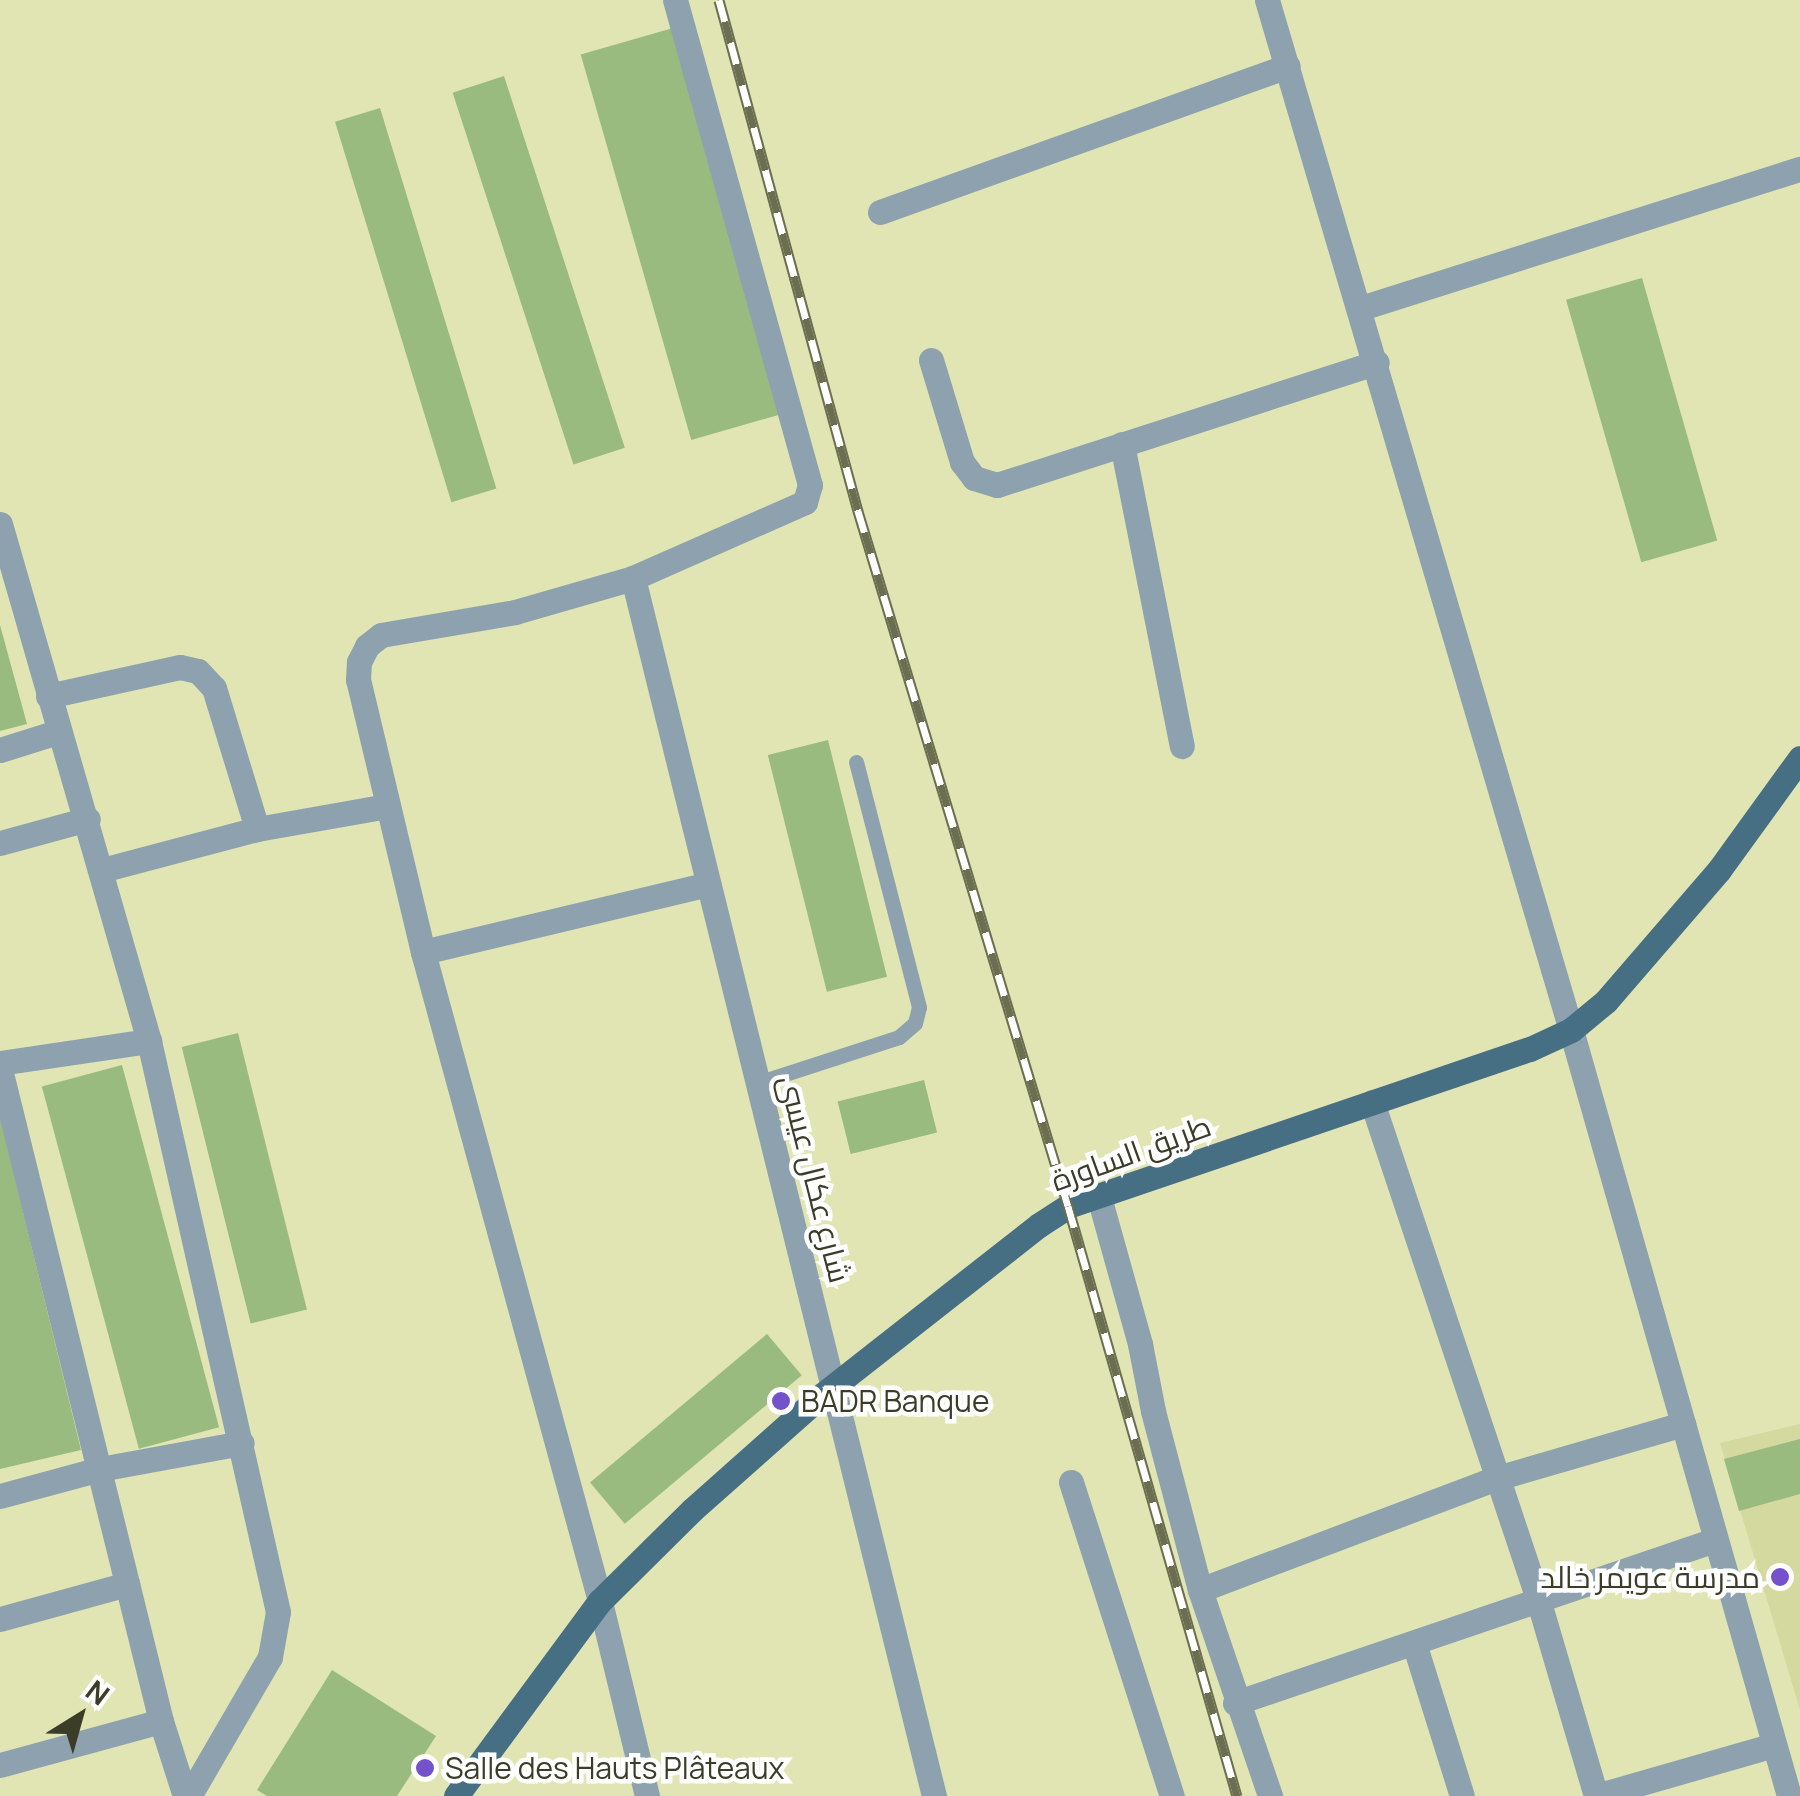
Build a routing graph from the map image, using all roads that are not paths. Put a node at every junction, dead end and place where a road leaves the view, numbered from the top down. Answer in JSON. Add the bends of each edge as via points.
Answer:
{"nodes":[{"id":1,"x":675,"y":0,"type":"edge"},
{"id":2,"x":1268,"y":0,"type":"edge"},
{"id":3,"x":1288,"y":66,"type":"junction"},
{"id":4,"x":1800,"y":169,"type":"edge"},
{"id":5,"x":880,"y":212,"type":"dead end"},
{"id":6,"x":1361,"y":308,"type":"junction"},
{"id":7,"x":931,"y":360,"type":"dead end"},
{"id":8,"x":1377,"y":362,"type":"junction"},
{"id":9,"x":1122,"y":444,"type":"junction"},
{"id":10,"x":0,"y":524,"type":"edge"},
{"id":11,"x":633,"y":578,"type":"junction"},
{"id":12,"x":48,"y":696,"type":"junction"},
{"id":13,"x":57,"y":732,"type":"junction"},
{"id":14,"x":1182,"y":746,"type":"dead end"},
{"id":15,"x":0,"y":750,"type":"edge"},
{"id":16,"x":1800,"y":758,"type":"edge"},
{"id":17,"x":856,"y":762,"type":"dead end"},
{"id":18,"x":388,"y":806,"type":"junction"},
{"id":19,"x":88,"y":820,"type":"junction"},
{"id":20,"x":258,"y":829,"type":"junction"},
{"id":21,"x":0,"y":843,"type":"edge"},
{"id":22,"x":102,"y":870,"type":"junction"},
{"id":23,"x":708,"y":884,"type":"junction"},
{"id":24,"x":423,"y":952,"type":"junction"},
{"id":25,"x":1571,"y":1030,"type":"junction"},
{"id":26,"x":149,"y":1041,"type":"junction"},
{"id":27,"x":0,"y":1066,"type":"edge"},
{"id":28,"x":757,"y":1083,"type":"junction"},
{"id":29,"x":1372,"y":1102,"type":"junction"},
{"id":30,"x":1098,"y":1197,"type":"junction"},
{"id":31,"x":835,"y":1386,"type":"junction"},
{"id":32,"x":1684,"y":1424,"type":"junction"},
{"id":33,"x":242,"y":1442,"type":"junction"},
{"id":34,"x":100,"y":1469,"type":"junction"},
{"id":35,"x":1497,"y":1478,"type":"junction"},
{"id":36,"x":1071,"y":1482,"type":"dead end"},
{"id":37,"x":0,"y":1496,"type":"edge"},
{"id":38,"x":1715,"y":1540,"type":"junction"},
{"id":39,"x":127,"y":1584,"type":"junction"},
{"id":40,"x":1200,"y":1590,"type":"junction"},
{"id":41,"x":1538,"y":1599,"type":"junction"},
{"id":42,"x":600,"y":1601,"type":"junction"},
{"id":43,"x":0,"y":1619,"type":"edge"},
{"id":44,"x":1414,"y":1643,"type":"junction"},
{"id":45,"x":1236,"y":1702,"type":"junction"},
{"id":46,"x":161,"y":1721,"type":"junction"},
{"id":47,"x":1774,"y":1744,"type":"junction"},
{"id":48,"x":0,"y":1765,"type":"edge"},
{"id":49,"x":187,"y":1796,"type":"edge"},
{"id":50,"x":456,"y":1796,"type":"edge"},
{"id":51,"x":647,"y":1796,"type":"edge"},
{"id":52,"x":934,"y":1796,"type":"edge"},
{"id":53,"x":1172,"y":1796,"type":"edge"},
{"id":54,"x":1270,"y":1796,"type":"edge"},
{"id":55,"x":1462,"y":1796,"type":"edge"},
{"id":56,"x":1596,"y":1796,"type":"edge"},
{"id":57,"x":1789,"y":1796,"type":"edge"}],
"edges":[{"from":1,"to":11,"type":"street","via":[[810,484],[805,502],[794,510]]},
{"from":2,"to":3,"type":"street"},
{"from":3,"to":5,"type":"street"},
{"from":3,"to":6,"type":"street"},
{"from":4,"to":6,"type":"street"},
{"from":6,"to":8,"type":"street"},
{"from":7,"to":9,"type":"street","via":[[962,462],[974,478],[997,485]]},
{"from":8,"to":9,"type":"street"},
{"from":8,"to":25,"type":"street"},
{"from":9,"to":14,"type":"street"},
{"from":10,"to":12,"type":"street"},
{"from":11,"to":18,"type":"street","via":[[515,612],[381,634],[367,646],[358,680]]},
{"from":11,"to":23,"type":"street","name":"شارع عكال عيسى"},
{"from":12,"to":13,"type":"street"},
{"from":12,"to":20,"type":"street","via":[[180,667],[198,671],[214,688]]},
{"from":13,"to":15,"type":"street"},
{"from":13,"to":19,"type":"street"},
{"from":16,"to":25,"type":"main road","name":"طريق الساورة","via":[[1719,870],[1606,1000]]},
{"from":17,"to":28,"type":"lane","via":[[919,1007],[915,1023],[899,1037]]},
{"from":18,"to":20,"type":"street"},
{"from":18,"to":24,"type":"street"},
{"from":19,"to":21,"type":"street"},
{"from":19,"to":22,"type":"street"},
{"from":20,"to":22,"type":"street"},
{"from":22,"to":26,"type":"street"},
{"from":23,"to":24,"type":"street"},
{"from":23,"to":28,"type":"street","name":"شارع عكال عيسى"},
{"from":24,"to":42,"type":"street"},
{"from":25,"to":29,"type":"main road","name":"طريق الساورة"},
{"from":25,"to":32,"type":"street"},
{"from":26,"to":27,"type":"street"},
{"from":26,"to":33,"type":"street"},
{"from":27,"to":34,"type":"street"},
{"from":28,"to":31,"type":"street","name":"شارع عكال عيسى"},
{"from":29,"to":30,"type":"main road","name":"طريق الساورة"},
{"from":29,"to":35,"type":"street"},
{"from":30,"to":31,"type":"main road","name":"طريق الساورة","via":[[1039,1225]]},
{"from":30,"to":40,"type":"street"},
{"from":31,"to":42,"type":"main road","name":"طريق الساورة","via":[[692,1510]]},
{"from":31,"to":52,"type":"street","name":"شارع عكال عيسى"},
{"from":32,"to":35,"type":"street"},
{"from":32,"to":38,"type":"street"},
{"from":33,"to":34,"type":"street"},
{"from":33,"to":49,"type":"street","via":[[277,1633]]},
{"from":34,"to":37,"type":"street"},
{"from":34,"to":39,"type":"street"},
{"from":35,"to":40,"type":"street"},
{"from":35,"to":41,"type":"street"},
{"from":36,"to":53,"type":"street"},
{"from":38,"to":41,"type":"street"},
{"from":38,"to":47,"type":"street"},
{"from":39,"to":43,"type":"street"},
{"from":39,"to":46,"type":"street"},
{"from":40,"to":45,"type":"street"},
{"from":41,"to":44,"type":"street"},
{"from":41,"to":56,"type":"street"},
{"from":42,"to":50,"type":"main road","name":"طريق الساورة"},
{"from":42,"to":51,"type":"street"},
{"from":44,"to":45,"type":"street"},
{"from":44,"to":55,"type":"street"},
{"from":45,"to":54,"type":"street"},
{"from":46,"to":48,"type":"street"},
{"from":46,"to":49,"type":"street"},
{"from":47,"to":56,"type":"street"},
{"from":47,"to":57,"type":"street"}]}
